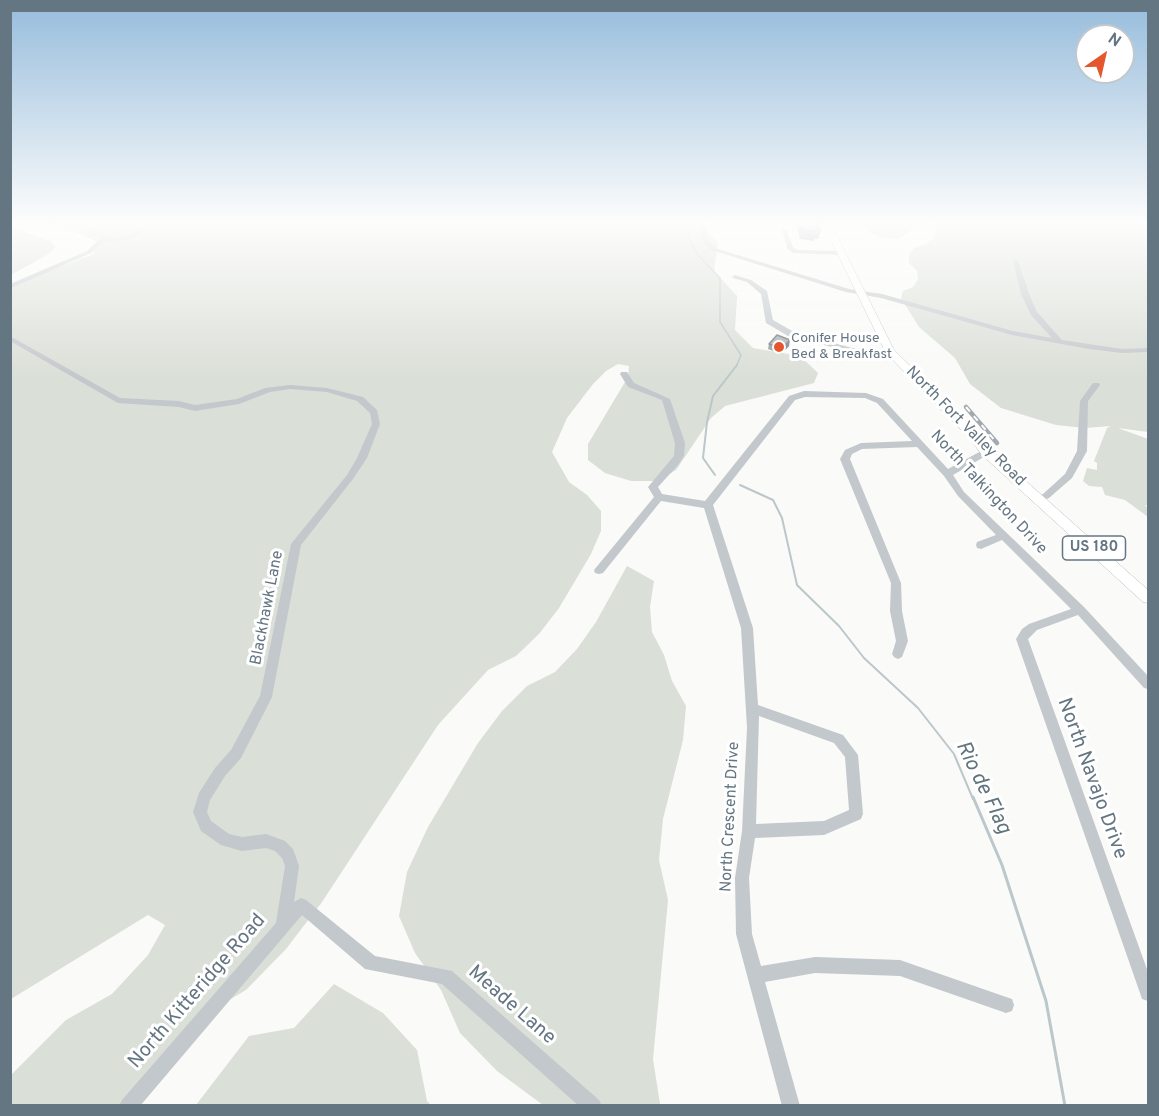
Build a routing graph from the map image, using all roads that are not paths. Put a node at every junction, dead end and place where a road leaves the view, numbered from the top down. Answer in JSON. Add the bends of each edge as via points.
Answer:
{"nodes":[{"id":1,"x":35,"y":274,"type":"edge"},
{"id":2,"x":795,"y":274,"type":"edge"},
{"id":3,"x":851,"y":274,"type":"edge"},
{"id":4,"x":1020,"y":274,"type":"edge"},
{"id":5,"x":735,"y":277,"type":"dead end"},
{"id":6,"x":10,"y":286,"type":"edge"},
{"id":7,"x":860,"y":294,"type":"junction"},
{"id":8,"x":10,"y":338,"type":"edge"},
{"id":9,"x":1060,"y":342,"type":"junction"},
{"id":10,"x":1149,"y":350,"type":"edge"},
{"id":11,"x":890,"y":351,"type":"junction"},
{"id":12,"x":624,"y":374,"type":"dead end"},
{"id":13,"x":1096,"y":385,"type":"dead end"},
{"id":14,"x":918,"y":444,"type":"junction"},
{"id":15,"x":986,"y":452,"type":"junction"},
{"id":16,"x":947,"y":474,"type":"junction"},
{"id":17,"x":659,"y":497,"type":"junction"},
{"id":18,"x":1038,"y":500,"type":"junction"},
{"id":19,"x":708,"y":505,"type":"junction"},
{"id":20,"x":1003,"y":536,"type":"junction"},
{"id":21,"x":981,"y":545,"type":"dead end"},
{"id":22,"x":599,"y":570,"type":"dead end"},
{"id":23,"x":1149,"y":598,"type":"edge"},
{"id":24,"x":1080,"y":610,"type":"junction"},
{"id":25,"x":898,"y":654,"type":"dead end"},
{"id":26,"x":1149,"y":684,"type":"edge"},
{"id":27,"x":752,"y":708,"type":"junction"},
{"id":28,"x":749,"y":831,"type":"junction"},
{"id":29,"x":301,"y":905,"type":"joint"},
{"id":30,"x":283,"y":925,"type":"junction"},
{"id":31,"x":757,"y":975,"type":"junction"},
{"id":32,"x":1149,"y":993,"type":"edge"},
{"id":33,"x":1006,"y":1005,"type":"dead end"},
{"id":34,"x":128,"y":1106,"type":"edge"},
{"id":35,"x":593,"y":1106,"type":"edge"},
{"id":36,"x":791,"y":1106,"type":"edge"}],
"edges":[{"from":1,"to":6,"type":"street"},
{"from":2,"to":7,"type":"street"},
{"from":3,"to":7,"type":"main road","name":"North Fort Valley Road","number":"US 180"},
{"from":4,"to":9,"type":"street","via":[[1034,313]]},
{"from":5,"to":11,"type":"street","via":[[764,292],[769,321],[791,334],[852,350]]},
{"from":7,"to":9,"type":"street","via":[[882,296],[1012,333]]},
{"from":7,"to":11,"type":"main road","name":"North Fort Valley Road","number":"US 180"},
{"from":8,"to":30,"type":"street","name":"Blackhawk Lane","via":[[118,400],[195,408],[290,387],[360,399],[374,412],[376,424],[362,458],[296,544],[266,697],[240,747],[204,798],[200,812],[206,826],[226,840],[242,844],[266,841],[288,854],[292,866]]},
{"from":9,"to":10,"type":"street","via":[[1122,351]]},
{"from":11,"to":15,"type":"main road","name":"North Fort Valley Road","number":"US 180"},
{"from":12,"to":17,"type":"street","via":[[631,385],[666,399],[680,443],[675,463],[653,487]]},
{"from":13,"to":18,"type":"street","via":[[1084,401],[1082,452],[1069,476]]},
{"from":14,"to":16,"type":"street","name":"North Talkington Drive"},
{"from":14,"to":19,"type":"street","name":"North Talkington Drive","via":[[880,401],[866,396],[797,395]]},
{"from":14,"to":25,"type":"street","via":[[861,446],[848,452],[845,459],[896,583],[896,611],[903,641]]},
{"from":15,"to":16,"type":"street"},
{"from":15,"to":18,"type":"main road","name":"North Fort Valley Road","number":"US 180"},
{"from":16,"to":20,"type":"street","name":"North Talkington Drive","via":[[961,495]]},
{"from":17,"to":19,"type":"street"},
{"from":17,"to":22,"type":"street"},
{"from":18,"to":23,"type":"main road","name":"North Fort Valley Road","number":"US 180"},
{"from":19,"to":27,"type":"street","name":"North Crescent Drive","via":[[747,628]]},
{"from":20,"to":21,"type":"street"},
{"from":20,"to":24,"type":"street","name":"North Talkington Drive"},
{"from":24,"to":26,"type":"street","name":"North Talkington Drive"},
{"from":24,"to":32,"type":"street","name":"North Navajo Drive","via":[[1033,627],[1023,639],[1024,648]]},
{"from":27,"to":28,"type":"street","name":"North Crescent Drive"},
{"from":27,"to":28,"type":"street","via":[[838,739],[851,755],[856,814],[824,828]]},
{"from":28,"to":31,"type":"street","name":"North Crescent Drive","via":[[741,878],[744,934]]},
{"from":29,"to":30,"type":"street","name":"North Kitteridge Road"},
{"from":29,"to":35,"type":"street","name":"Meade Lane","via":[[371,963],[446,977]]},
{"from":30,"to":34,"type":"street","name":"North Kitteridge Road"},
{"from":31,"to":33,"type":"street","via":[[815,965],[900,968]]},
{"from":31,"to":36,"type":"street","name":"North Crescent Drive"}]}
